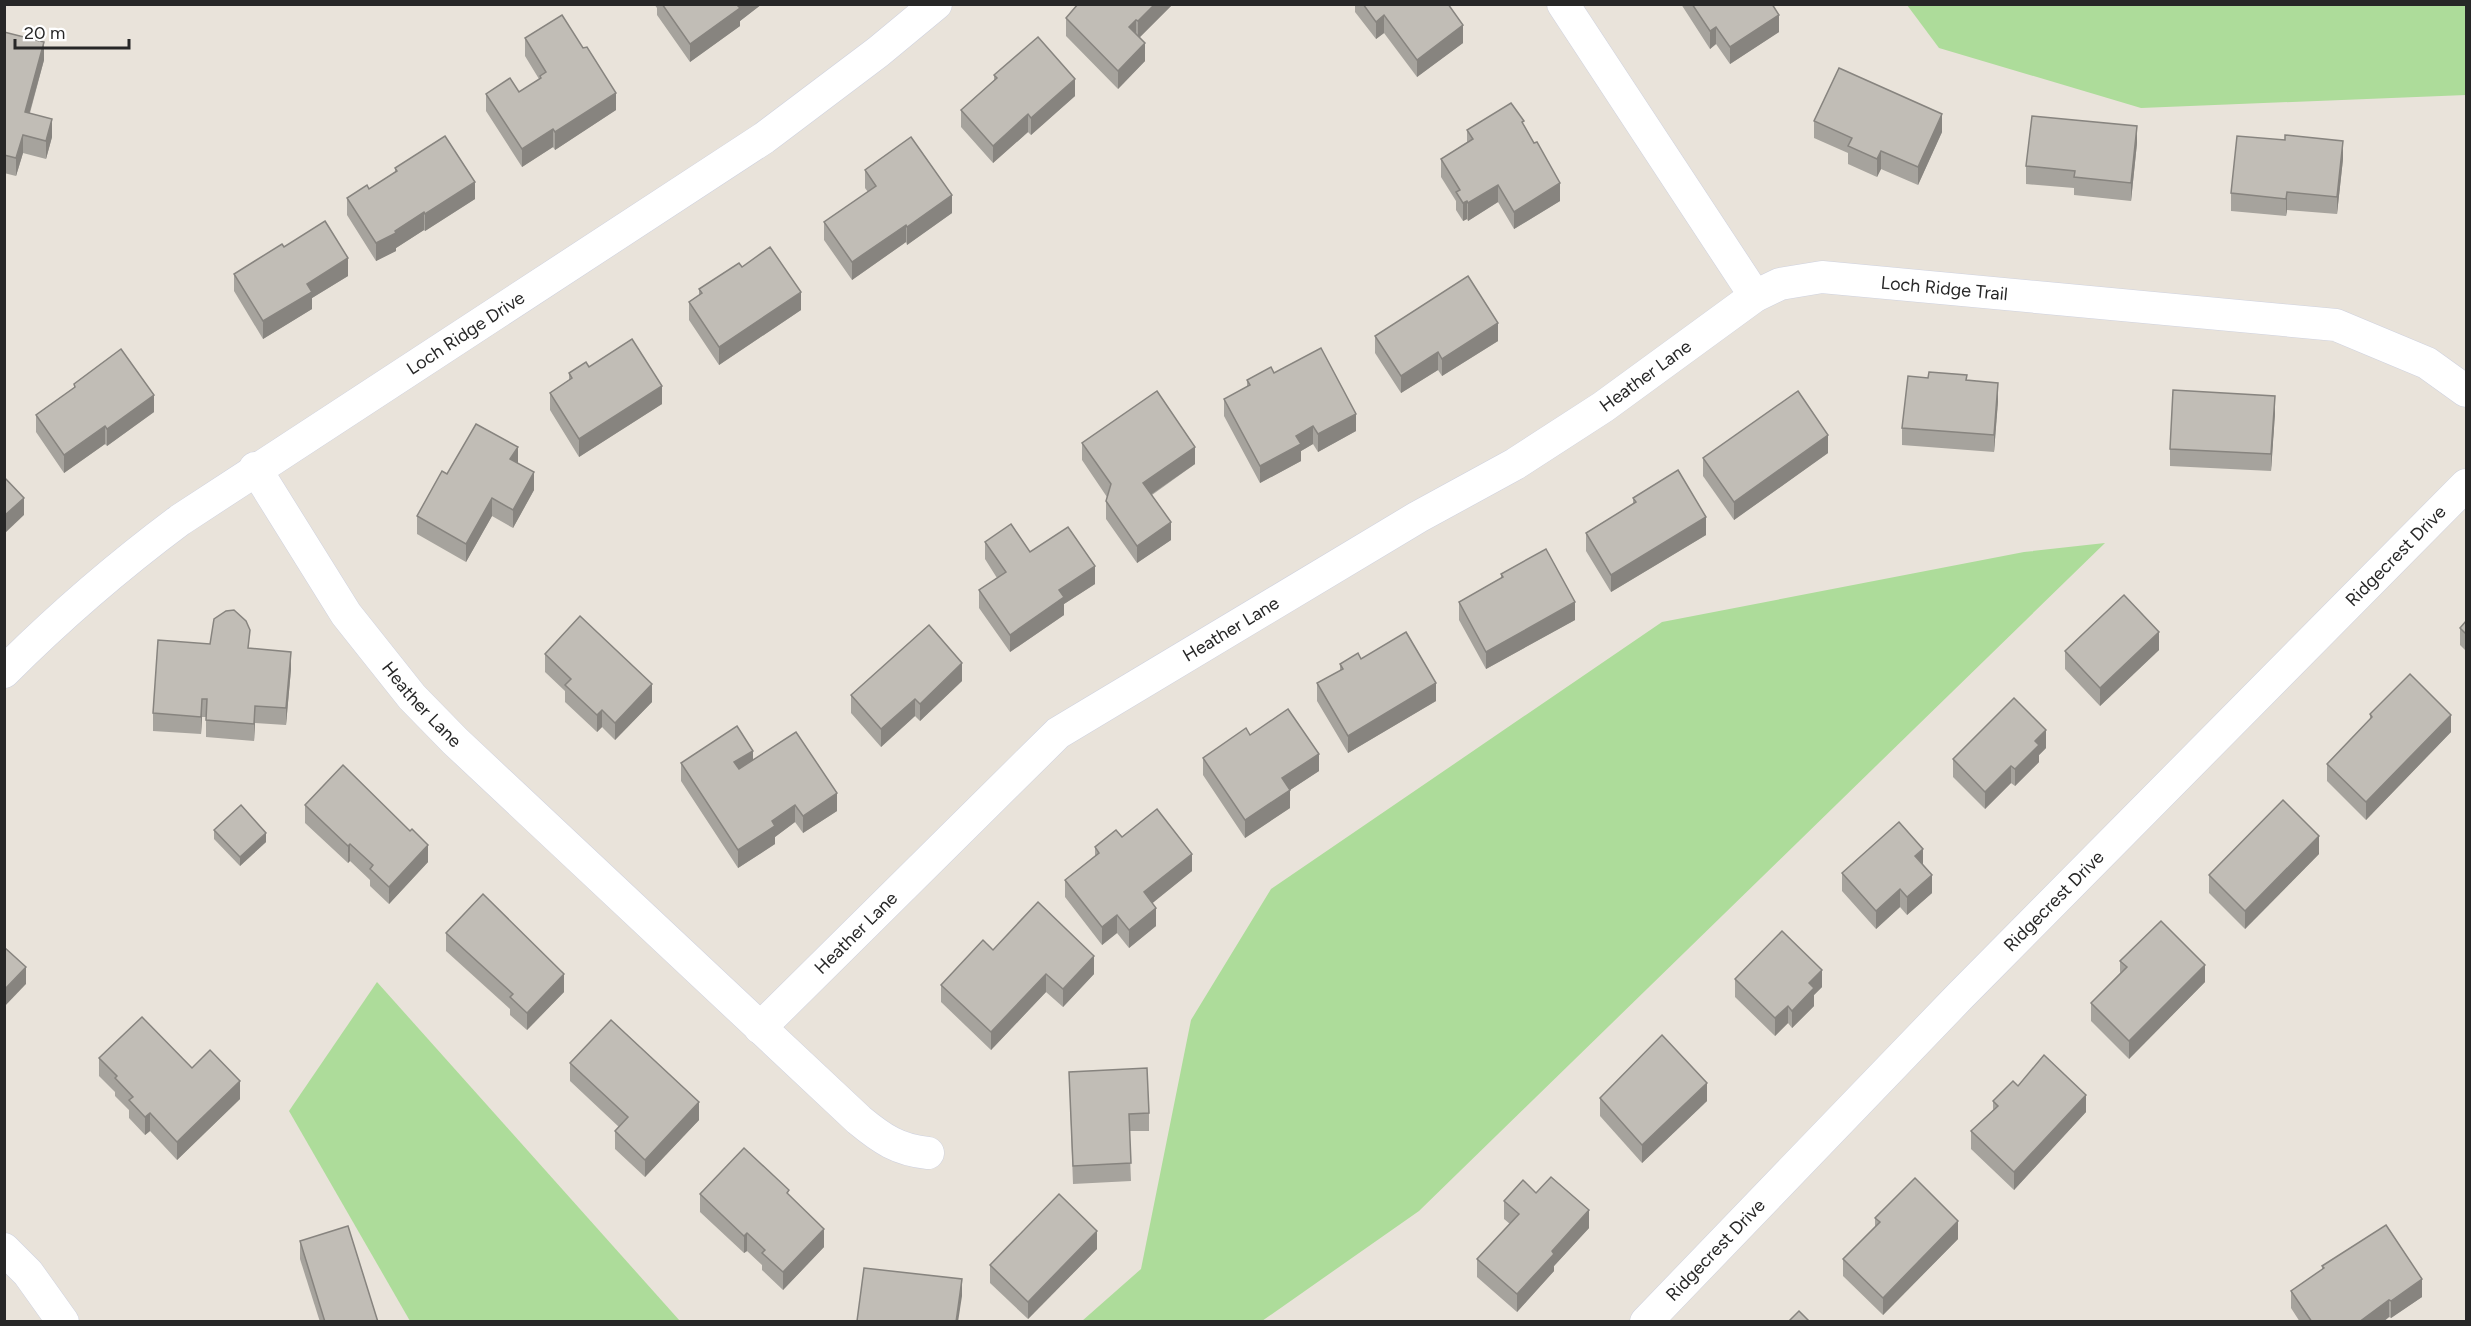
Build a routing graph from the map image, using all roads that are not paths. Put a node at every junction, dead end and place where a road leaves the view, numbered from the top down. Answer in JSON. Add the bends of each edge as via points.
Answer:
{"nodes":[{"id":1,"x":936,"y":4,"type":"edge"},
{"id":2,"x":1563,"y":4,"type":"edge"},
{"id":3,"x":1755,"y":296,"type":"junction"},
{"id":4,"x":2466,"y":391,"type":"edge"},
{"id":5,"x":255,"y":468,"type":"junction"},
{"id":6,"x":2466,"y":484,"type":"edge"},
{"id":7,"x":4,"y":672,"type":"edge"},
{"id":8,"x":760,"y":1028,"type":"junction"},
{"id":9,"x":928,"y":1153,"type":"dead end"},
{"id":10,"x":4,"y":1249,"type":"edge"},
{"id":11,"x":63,"y":1322,"type":"edge"},
{"id":12,"x":1646,"y":1322,"type":"edge"}],
"edges":[{"from":1,"to":5,"type":"street","name":"Loch Ridge Drive","via":[[764,138]]},
{"from":2,"to":3,"type":"street"},
{"from":3,"to":4,"type":"street","name":"Loch Ridge Trail","via":[[1780,284],[1822,277],[2336,325],[2427,363]]},
{"from":3,"to":8,"type":"street","name":"Heather Lane","via":[[1515,464],[1418,517],[1058,733]]},
{"from":5,"to":7,"type":"street","name":"Loch Ridge Drive","via":[[118,566]]},
{"from":5,"to":8,"type":"street","name":"Heather Lane","via":[[346,614],[412,697]]},
{"from":6,"to":12,"type":"street","name":"Ridgecrest Drive","via":[[1959,997]]},
{"from":8,"to":9,"type":"street","name":"Heather Lane","via":[[882,1138],[907,1150]]},
{"from":10,"to":11,"type":"street","via":[[28,1273]]}]}
